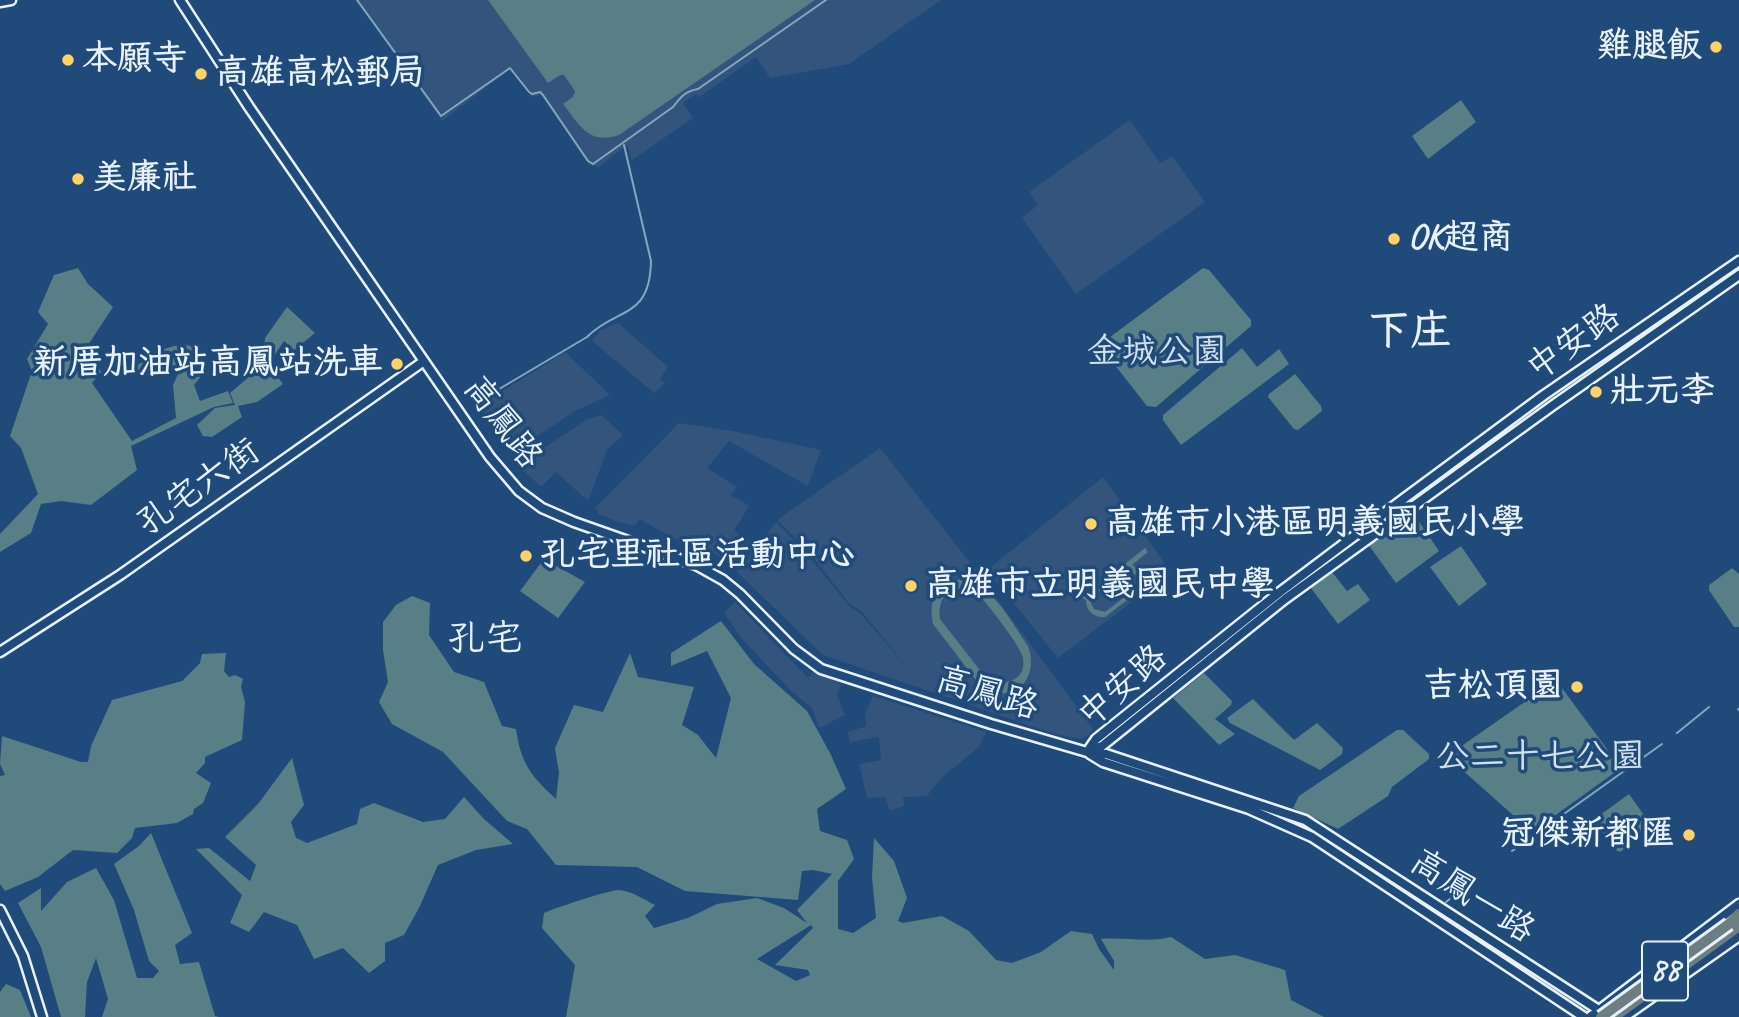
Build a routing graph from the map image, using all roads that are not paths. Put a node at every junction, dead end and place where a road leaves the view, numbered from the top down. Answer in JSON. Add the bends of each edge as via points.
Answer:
{"nodes":[{"id":1,"x":11,"y":0,"type":"edge"},
{"id":2,"x":180,"y":0,"type":"edge"},
{"id":3,"x":0,"y":2,"type":"edge"},
{"id":4,"x":1739,"y":261,"type":"edge"},
{"id":5,"x":1739,"y":275,"type":"edge"},
{"id":6,"x":424,"y":361,"type":"junction"},
{"id":7,"x":0,"y":652,"type":"edge"},
{"id":8,"x":1087,"y":752,"type":"junction"},
{"id":9,"x":1305,"y":820,"type":"joint"},
{"id":10,"x":1299,"y":831,"type":"joint"},
{"id":11,"x":1739,"y":904,"type":"edge"},
{"id":12,"x":0,"y":910,"type":"edge"},
{"id":13,"x":1739,"y":916,"type":"edge"},
{"id":14,"x":1736,"y":929,"type":"edge"},
{"id":15,"x":1596,"y":1015,"type":"edge"},
{"id":16,"x":42,"y":1017,"type":"edge"},
{"id":17,"x":1584,"y":1017,"type":"edge"},
{"id":18,"x":1612,"y":1017,"type":"edge"},
{"id":19,"x":1624,"y":1017,"type":"edge"}],
"edges":[{"from":1,"to":3,"type":"street"},
{"from":2,"to":6,"type":"street","name":"高鳳路"},
{"from":4,"to":8,"type":"street","name":"中安路","via":[[1544,395],[1302,575],[1096,739]]},
{"from":5,"to":8,"type":"street","name":"中安路","via":[[1409,508],[1285,599],[1102,746]]},
{"from":6,"to":7,"type":"street","name":"孔宅六街","via":[[120,575]]},
{"from":6,"to":8,"type":"street","name":"高鳳路","via":[[502,472],[542,508],[710,572],[821,669]]},
{"from":8,"to":9,"type":"street","name":"高鳳路","via":[[1106,754]]},
{"from":8,"to":10,"type":"street","name":"高鳳路","via":[[1103,762],[1249,809]]},
{"from":9,"to":15,"type":"street","name":"高鳳一路"},
{"from":10,"to":17,"type":"street","name":"高鳳一路"},
{"from":11,"to":15,"type":"street"},
{"from":12,"to":16,"type":"street","via":[[23,956]]},
{"from":13,"to":14,"type":"highway"},
{"from":14,"to":15,"type":"highway","number":"88","bridge":true},
{"from":14,"to":18,"type":"highway","number":"88"},
{"from":14,"to":19,"type":"street"},
{"from":15,"to":18,"type":"street","name":"高鳳一路"}]}
